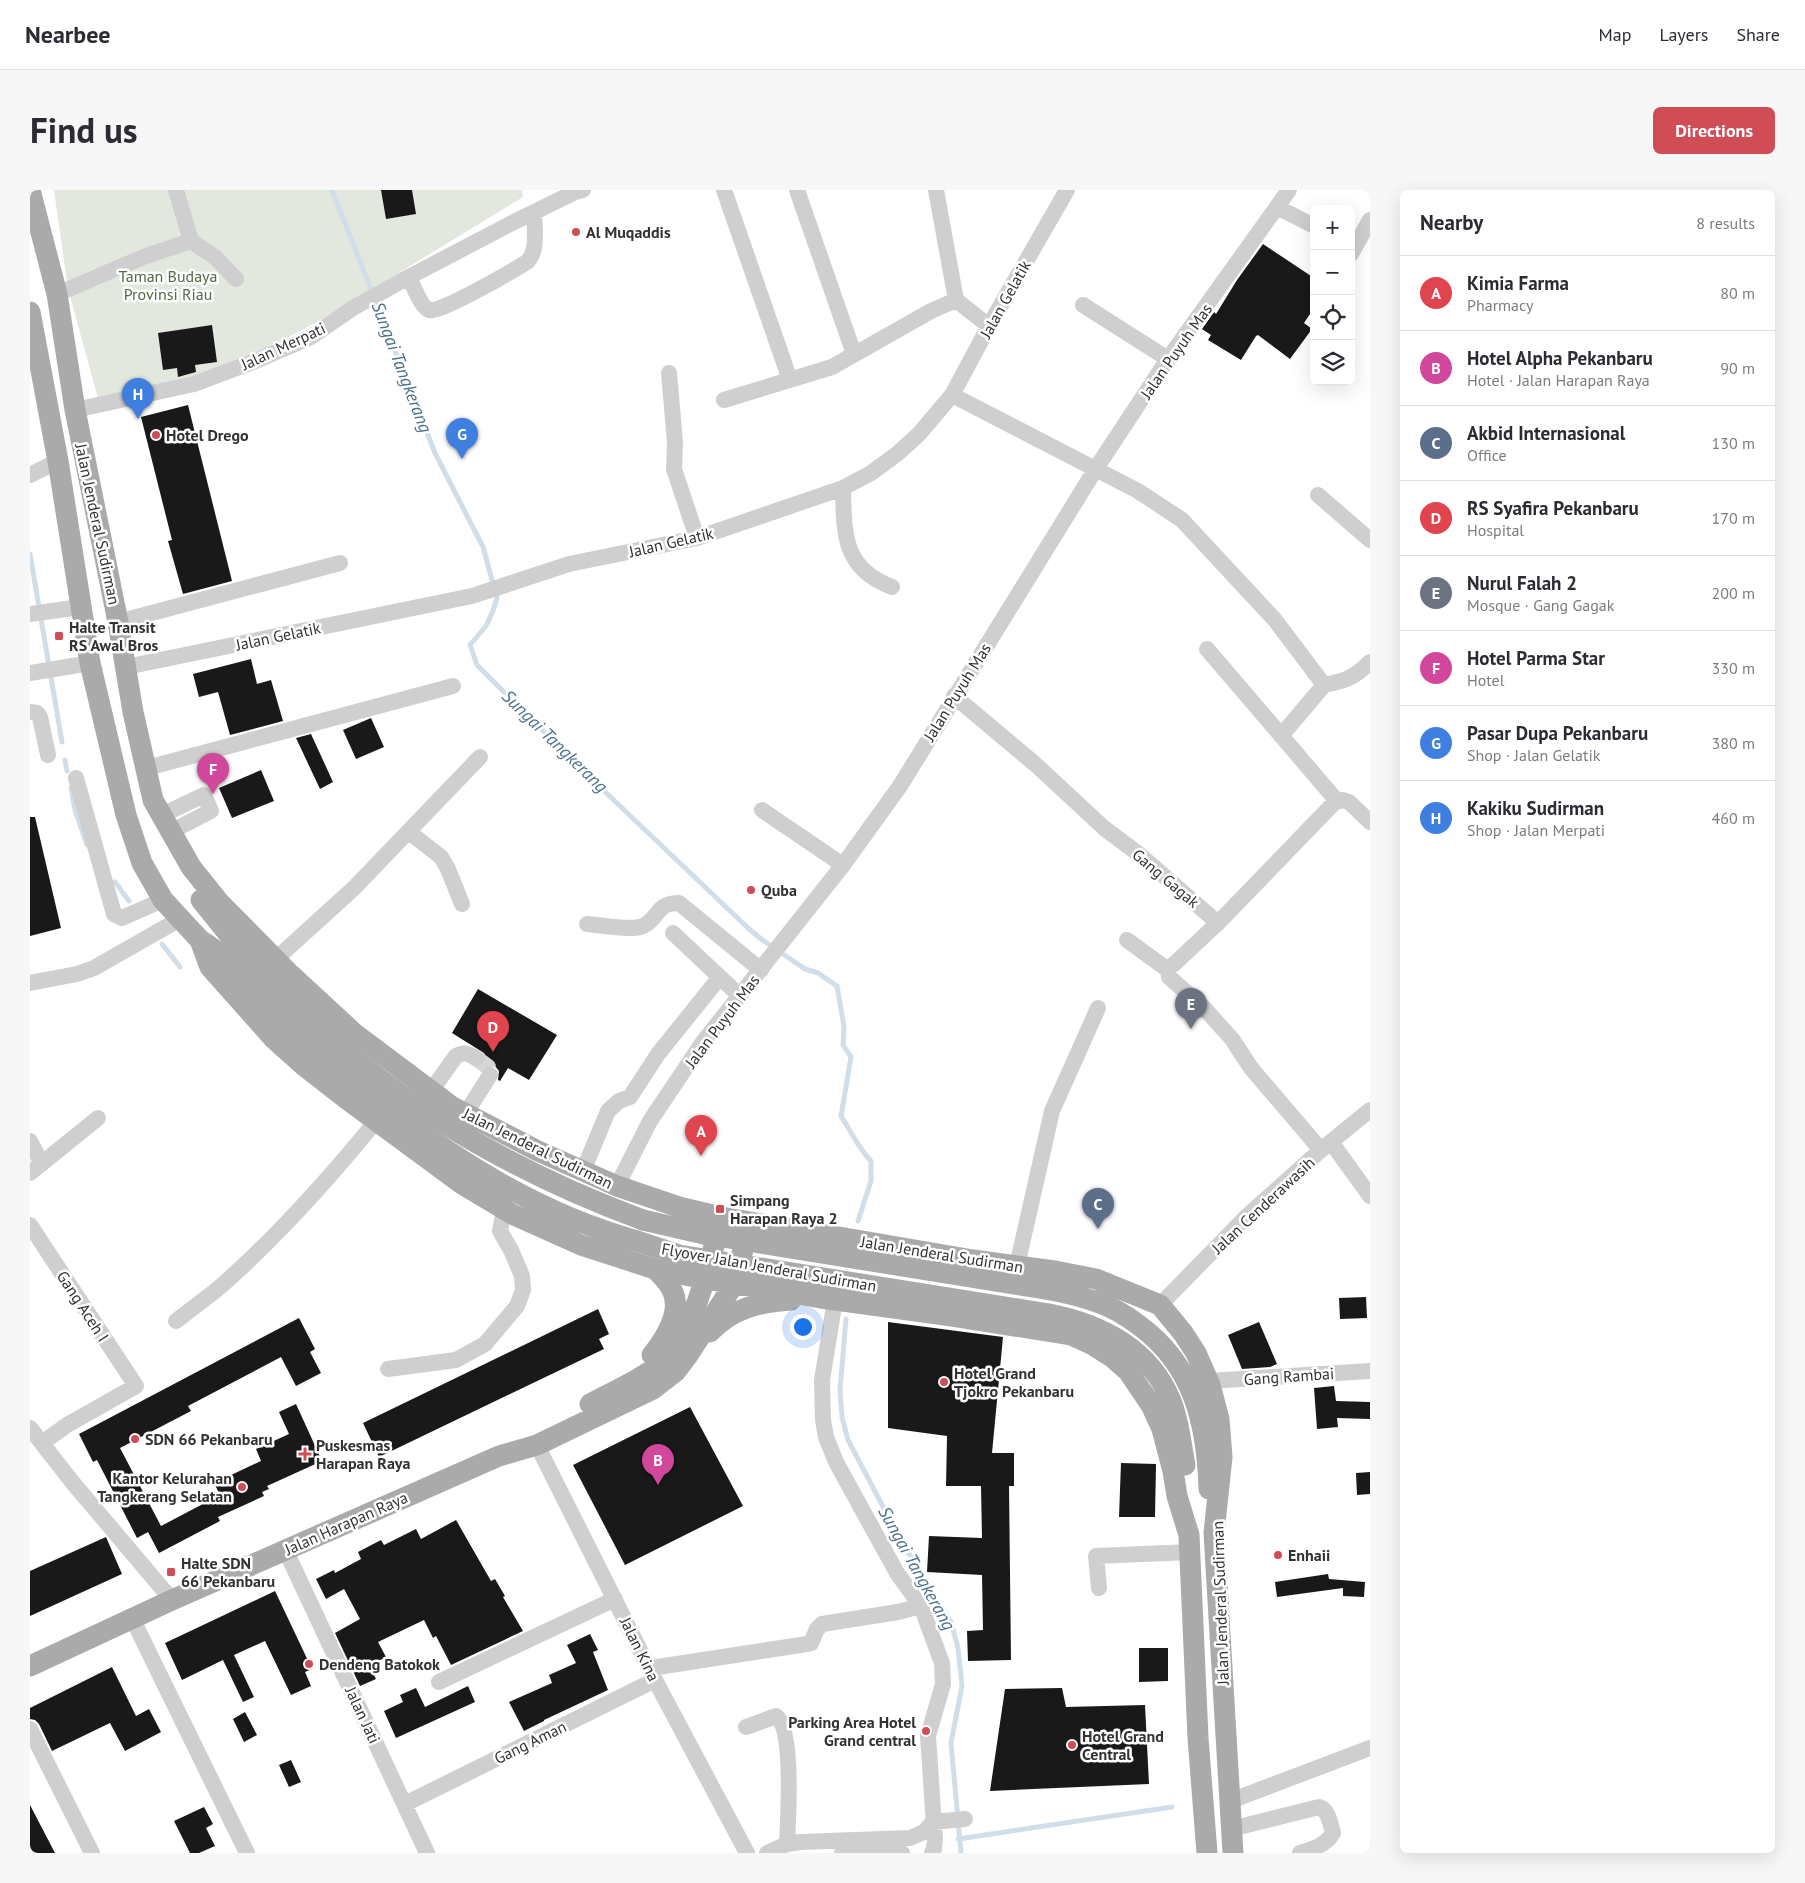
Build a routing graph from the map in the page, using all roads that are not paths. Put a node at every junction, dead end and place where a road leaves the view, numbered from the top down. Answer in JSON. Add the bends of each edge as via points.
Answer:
{"nodes":[{"id":1,"x":30,"y":190,"type":"edge"},
{"id":2,"x":176,"y":190,"type":"edge"},
{"id":3,"x":724,"y":190,"type":"edge"},
{"id":4,"x":797,"y":190,"type":"edge"},
{"id":5,"x":936,"y":190,"type":"edge"},
{"id":6,"x":1067,"y":190,"type":"edge"},
{"id":7,"x":1289,"y":190,"type":"edge"},
{"id":8,"x":578,"y":191,"type":"edge"},
{"id":9,"x":1277,"y":207,"type":"junction"},
{"id":10,"x":534,"y":212,"type":"junction"},
{"id":11,"x":1370,"y":220,"type":"edge"},
{"id":12,"x":1310,"y":224,"type":"edge"},
{"id":13,"x":191,"y":242,"type":"junction"},
{"id":14,"x":1355,"y":246,"type":"edge"},
{"id":15,"x":407,"y":278,"type":"junction"},
{"id":16,"x":236,"y":279,"type":"dead end"},
{"id":17,"x":57,"y":294,"type":"junction"},
{"id":18,"x":956,"y":300,"type":"junction"},
{"id":19,"x":1083,"y":305,"type":"dead end"},
{"id":20,"x":30,"y":312,"type":"edge"},
{"id":21,"x":989,"y":326,"type":"junction"},
{"id":22,"x":854,"y":354,"type":"junction"},
{"id":23,"x":1168,"y":359,"type":"junction"},
{"id":24,"x":669,"y":372,"type":"dead end"},
{"id":25,"x":790,"y":380,"type":"junction"},
{"id":26,"x":952,"y":395,"type":"junction"},
{"id":27,"x":724,"y":400,"type":"dead end"},
{"id":28,"x":75,"y":410,"type":"junction"},
{"id":29,"x":58,"y":461,"type":"junction"},
{"id":30,"x":1095,"y":470,"type":"junction"},
{"id":31,"x":30,"y":475,"type":"edge"},
{"id":32,"x":842,"y":488,"type":"junction"},
{"id":33,"x":1318,"y":495,"type":"dead end"},
{"id":34,"x":697,"y":538,"type":"junction"},
{"id":35,"x":1370,"y":540,"type":"edge"},
{"id":36,"x":340,"y":563,"type":"dead end"},
{"id":37,"x":892,"y":587,"type":"dead end"},
{"id":38,"x":80,"y":607,"type":"junction"},
{"id":39,"x":37,"y":613,"type":"edge"},
{"id":40,"x":118,"y":622,"type":"junction"},
{"id":41,"x":1207,"y":649,"type":"dead end"},
{"id":42,"x":1370,"y":662,"type":"edge"},
{"id":43,"x":90,"y":663,"type":"junction"},
{"id":44,"x":126,"y":667,"type":"junction"},
{"id":45,"x":43,"y":671,"type":"edge"},
{"id":46,"x":1324,"y":685,"type":"junction"},
{"id":47,"x":453,"y":686,"type":"dead end"},
{"id":48,"x":954,"y":696,"type":"junction"},
{"id":49,"x":30,"y":712,"type":"edge"},
{"id":50,"x":1281,"y":736,"type":"junction"},
{"id":51,"x":48,"y":755,"type":"dead end"},
{"id":52,"x":480,"y":757,"type":"dead end"},
{"id":53,"x":147,"y":768,"type":"junction"},
{"id":54,"x":76,"y":778,"type":"dead end"},
{"id":55,"x":1337,"y":801,"type":"junction"},
{"id":56,"x":762,"y":810,"type":"dead end"},
{"id":57,"x":1370,"y":822,"type":"edge"},
{"id":58,"x":409,"y":832,"type":"junction"},
{"id":59,"x":843,"y":865,"type":"junction"},
{"id":60,"x":196,"y":875,"type":"junction"},
{"id":61,"x":163,"y":900,"type":"junction"},
{"id":62,"x":462,"y":904,"type":"dead end"},
{"id":63,"x":180,"y":919,"type":"junction"},
{"id":64,"x":1218,"y":923,"type":"junction"},
{"id":65,"x":587,"y":924,"type":"dead end"},
{"id":66,"x":673,"y":933,"type":"dead end"},
{"id":67,"x":200,"y":940,"type":"junction"},
{"id":68,"x":1127,"y":940,"type":"dead end"},
{"id":69,"x":233,"y":953,"type":"junction"},
{"id":70,"x":276,"y":959,"type":"junction"},
{"id":71,"x":765,"y":965,"type":"junction"},
{"id":72,"x":1168,"y":968,"type":"junction"},
{"id":73,"x":720,"y":977,"type":"junction"},
{"id":74,"x":30,"y":983,"type":"edge"},
{"id":75,"x":740,"y":996,"type":"junction"},
{"id":76,"x":1098,"y":1008,"type":"dead end"},
{"id":77,"x":476,"y":1058,"type":"dead end"},
{"id":78,"x":490,"y":1076,"type":"dead end"},
{"id":79,"x":431,"y":1091,"type":"junction"},
{"id":80,"x":1370,"y":1110,"type":"edge"},
{"id":81,"x":466,"y":1113,"type":"junction"},
{"id":82,"x":98,"y":1118,"type":"dead end"},
{"id":83,"x":376,"y":1122,"type":"junction"},
{"id":84,"x":30,"y":1141,"type":"edge"},
{"id":85,"x":1326,"y":1146,"type":"junction"},
{"id":86,"x":36,"y":1169,"type":"edge"},
{"id":87,"x":583,"y":1171,"type":"junction"},
{"id":88,"x":617,"y":1186,"type":"junction"},
{"id":89,"x":1370,"y":1196,"type":"edge"},
{"id":90,"x":504,"y":1209,"type":"junction"},
{"id":91,"x":721,"y":1218,"type":"junction"},
{"id":92,"x":750,"y":1223,"type":"junction"},
{"id":93,"x":30,"y":1225,"type":"edge"},
{"id":94,"x":888,"y":1246,"type":"junction"},
{"id":95,"x":589,"y":1248,"type":"junction"},
{"id":96,"x":1017,"y":1266,"type":"junction"},
{"id":97,"x":655,"y":1269,"type":"junction"},
{"id":98,"x":706,"y":1279,"type":"junction"},
{"id":99,"x":734,"y":1284,"type":"junction"},
{"id":100,"x":828,"y":1299,"type":"junction"},
{"id":101,"x":1160,"y":1305,"type":"junction"},
{"id":102,"x":876,"y":1306,"type":"junction"},
{"id":103,"x":176,"y":1321,"type":"dead end"},
{"id":104,"x":688,"y":1356,"type":"junction"},
{"id":105,"x":388,"y":1369,"type":"dead end"},
{"id":106,"x":1370,"y":1370,"type":"edge"},
{"id":107,"x":1209,"y":1381,"type":"junction"},
{"id":108,"x":605,"y":1396,"type":"junction"},
{"id":109,"x":30,"y":1428,"type":"edge"},
{"id":110,"x":42,"y":1443,"type":"junction"},
{"id":111,"x":536,"y":1444,"type":"junction"},
{"id":112,"x":499,"y":1456,"type":"junction"},
{"id":113,"x":1199,"y":1529,"type":"junction"},
{"id":114,"x":285,"y":1550,"type":"junction"},
{"id":115,"x":1099,"y":1588,"type":"dead end"},
{"id":116,"x":615,"y":1599,"type":"junction"},
{"id":117,"x":172,"y":1600,"type":"junction"},
{"id":118,"x":921,"y":1606,"type":"junction"},
{"id":119,"x":132,"y":1618,"type":"junction"},
{"id":120,"x":32,"y":1660,"type":"edge"},
{"id":121,"x":653,"y":1674,"type":"junction"},
{"id":122,"x":439,"y":1682,"type":"dead end"},
{"id":123,"x":746,"y":1727,"type":"dead end"},
{"id":124,"x":30,"y":1729,"type":"edge"},
{"id":125,"x":1370,"y":1748,"type":"edge"},
{"id":126,"x":1230,"y":1801,"type":"junction"},
{"id":127,"x":405,"y":1804,"type":"junction"},
{"id":128,"x":965,"y":1819,"type":"dead end"},
{"id":129,"x":936,"y":1822,"type":"junction"},
{"id":130,"x":1231,"y":1829,"type":"junction"},
{"id":131,"x":798,"y":1846,"type":"edge"},
{"id":132,"x":874,"y":1852,"type":"edge"},
{"id":133,"x":92,"y":1853,"type":"edge"},
{"id":134,"x":247,"y":1853,"type":"edge"},
{"id":135,"x":427,"y":1853,"type":"edge"},
{"id":136,"x":747,"y":1853,"type":"edge"},
{"id":137,"x":767,"y":1853,"type":"edge"},
{"id":138,"x":842,"y":1853,"type":"edge"},
{"id":139,"x":902,"y":1853,"type":"edge"},
{"id":140,"x":932,"y":1853,"type":"edge"},
{"id":141,"x":1207,"y":1853,"type":"edge"},
{"id":142,"x":1233,"y":1853,"type":"edge"},
{"id":143,"x":1300,"y":1853,"type":"edge"}],
"edges":[{"from":1,"to":17,"type":"main road","name":"Jalan Jenderal Sudirman"},
{"from":2,"to":13,"type":"street"},
{"from":3,"to":25,"type":"street"},
{"from":4,"to":22,"type":"street"},
{"from":5,"to":18,"type":"street"},
{"from":6,"to":21,"type":"street","name":"Jalan Gelatik"},
{"from":7,"to":9,"type":"street","name":"Jalan Puyuh Mas"},
{"from":8,"to":10,"type":"street","name":"Jalan Merpati"},
{"from":9,"to":12,"type":"street"},
{"from":9,"to":23,"type":"street","name":"Jalan Puyuh Mas"},
{"from":10,"to":15,"type":"street","name":"Jalan Merpati"},
{"from":10,"to":15,"type":"street","via":[[532,257],[451,304],[428,310]]},
{"from":11,"to":14,"type":"street"},
{"from":13,"to":16,"type":"street","via":[[215,258]]},
{"from":13,"to":17,"type":"street","via":[[146,256]]},
{"from":15,"to":28,"type":"street","name":"Jalan Merpati","via":[[311,336],[258,360],[194,384]]},
{"from":17,"to":28,"type":"main road","name":"Jalan Jenderal Sudirman"},
{"from":18,"to":21,"type":"street"},
{"from":18,"to":22,"type":"street"},
{"from":19,"to":23,"type":"street"},
{"from":20,"to":29,"type":"main road","name":"Jalan Jenderal Sudirman"},
{"from":21,"to":26,"type":"street","name":"Jalan Gelatik"},
{"from":22,"to":25,"type":"street","via":[[832,368]]},
{"from":23,"to":30,"type":"street","name":"Jalan Puyuh Mas"},
{"from":24,"to":34,"type":"street","via":[[674,469]]},
{"from":25,"to":27,"type":"street"},
{"from":26,"to":30,"type":"street"},
{"from":26,"to":32,"type":"street","name":"Jalan Gelatik","via":[[897,454]]},
{"from":28,"to":40,"type":"main road","name":"Jalan Jenderal Sudirman"},
{"from":29,"to":31,"type":"street"},
{"from":29,"to":38,"type":"main road","name":"Jalan Jenderal Sudirman"},
{"from":30,"to":46,"type":"street","via":[[1138,491],[1182,520],[1275,620]]},
{"from":30,"to":48,"type":"street","name":"Jalan Puyuh Mas"},
{"from":32,"to":34,"type":"street","name":"Jalan Gelatik"},
{"from":32,"to":37,"type":"street","via":[[844,524],[852,557],[866,573]]},
{"from":33,"to":35,"type":"street"},
{"from":34,"to":44,"type":"street","name":"Jalan Gelatik","via":[[569,564],[472,596]]},
{"from":36,"to":40,"type":"street"},
{"from":38,"to":39,"type":"street"},
{"from":38,"to":43,"type":"main road","name":"Jalan Jenderal Sudirman"},
{"from":40,"to":44,"type":"main road","name":"Jalan Jenderal Sudirman"},
{"from":41,"to":50,"type":"street"},
{"from":42,"to":46,"type":"street","via":[[1344,681]]},
{"from":43,"to":45,"type":"street"},
{"from":43,"to":61,"type":"main road","name":"Jalan Jenderal Sudirman","via":[[126,815],[142,863]]},
{"from":44,"to":53,"type":"main road","name":"Jalan Jenderal Sudirman"},
{"from":46,"to":50,"type":"street"},
{"from":47,"to":53,"type":"street"},
{"from":48,"to":59,"type":"street","name":"Jalan Puyuh Mas","via":[[900,786]]},
{"from":48,"to":64,"type":"street","name":"Gang Gagak"},
{"from":49,"to":51,"type":"street","via":[[40,717]]},
{"from":50,"to":55,"type":"street"},
{"from":52,"to":58,"type":"street"},
{"from":53,"to":60,"type":"main road","name":"Jalan Jenderal Sudirman","via":[[153,800]]},
{"from":54,"to":61,"type":"street","via":[[114,914],[122,918]]},
{"from":55,"to":57,"type":"street","via":[[1349,802]]},
{"from":55,"to":64,"type":"street"},
{"from":56,"to":59,"type":"street"},
{"from":58,"to":62,"type":"street","via":[[441,858]]},
{"from":58,"to":70,"type":"street","via":[[354,888]]},
{"from":59,"to":71,"type":"street","name":"Jalan Puyuh Mas"},
{"from":60,"to":69,"type":"main road","via":[[201,900]]},
{"from":60,"to":70,"type":"main road","name":"Jalan Jenderal Sudirman"},
{"from":61,"to":63,"type":"main road","name":"Jalan Jenderal Sudirman"},
{"from":63,"to":67,"type":"main road","name":"Jalan Jenderal Sudirman"},
{"from":63,"to":74,"type":"street","via":[[94,968]]},
{"from":64,"to":72,"type":"street"},
{"from":65,"to":71,"type":"street","via":[[643,926],[663,907],[679,903]]},
{"from":66,"to":73,"type":"street"},
{"from":67,"to":69,"type":"main road","via":[[216,950]]},
{"from":67,"to":83,"type":"main road","name":"Jalan Jenderal Sudirman","via":[[210,967],[274,1039]]},
{"from":68,"to":72,"type":"street"},
{"from":69,"to":113,"type":"main road","name":"Flyover Jalan Jenderal Sudirman","bridge":true,"via":[[362,1065],[435,1117],[557,1185],[602,1204],[643,1220],[704,1234],[1072,1294],[1128,1317],[1170,1353],[1190,1388],[1206,1450]]},
{"from":70,"to":79,"type":"main road","name":"Jalan Jenderal Sudirman","via":[[355,1034]]},
{"from":71,"to":75,"type":"street","name":"Jalan Puyuh Mas"},
{"from":72,"to":85,"type":"street","via":[[1169,977],[1204,1008],[1232,1039],[1251,1068]]},
{"from":73,"to":75,"type":"street"},
{"from":73,"to":87,"type":"street","via":[[658,1054],[630,1097],[619,1101],[608,1111]]},
{"from":75,"to":88,"type":"street","name":"Jalan Puyuh Mas","via":[[703,1042],[650,1122]]},
{"from":76,"to":96,"type":"street","via":[[1052,1111]]},
{"from":77,"to":79,"type":"street","via":[[467,1053],[456,1056]]},
{"from":78,"to":81,"type":"street"},
{"from":79,"to":81,"type":"main road","name":"Jalan Jenderal Sudirman"},
{"from":80,"to":85,"type":"street","name":"Jalan Cenderawasih"},
{"from":81,"to":87,"type":"main road","name":"Jalan Jenderal Sudirman"},
{"from":82,"to":86,"type":"street"},
{"from":83,"to":90,"type":"main road","name":"Jalan Jenderal Sudirman","via":[[462,1184]]},
{"from":83,"to":103,"type":"street","via":[[330,1178],[271,1240],[220,1287]]},
{"from":84,"to":86,"type":"street"},
{"from":85,"to":89,"type":"street"},
{"from":85,"to":101,"type":"street","name":"Jalan Cenderawasih","via":[[1246,1217]]},
{"from":87,"to":88,"type":"main road","name":"Jalan Jenderal Sudirman"},
{"from":88,"to":91,"type":"main road","name":"Jalan Jenderal Sudirman"},
{"from":88,"to":95,"type":"main road","via":[[627,1202],[639,1211],[642,1218],[640,1233],[630,1244],[615,1246],[608,1243]]},
{"from":90,"to":95,"type":"main road","name":"Jalan Jenderal Sudirman"},
{"from":90,"to":105,"type":"street","via":[[500,1231],[522,1276],[523,1290],[517,1306],[485,1344],[456,1360]]},
{"from":91,"to":92,"type":"main road","name":"Jalan Jenderal Sudirman"},
{"from":91,"to":98,"type":"main road","name":"Jalan Harapan Raya"},
{"from":92,"to":94,"type":"main road","name":"Jalan Jenderal Sudirman"},
{"from":92,"to":99,"type":"main road","name":"Jalan Harapan Raya"},
{"from":93,"to":110,"type":"street","name":"Gang Aceh I","via":[[136,1386]]},
{"from":94,"to":96,"type":"main road","name":"Jalan Jenderal Sudirman"},
{"from":94,"to":102,"type":"main road","via":[[867,1253],[829,1248],[819,1253],[814,1263],[819,1280],[862,1290]]},
{"from":95,"to":97,"type":"main road","name":"Jalan Jenderal Sudirman"},
{"from":96,"to":101,"type":"main road","name":"Jalan Jenderal Sudirman","via":[[1096,1279]]},
{"from":97,"to":98,"type":"main road","name":"Jalan Jenderal Sudirman"},
{"from":97,"to":108,"type":"main road","via":[[673,1290],[675,1310],[669,1328],[653,1355]]},
{"from":98,"to":99,"type":"main road","name":"Jalan Jenderal Sudirman"},
{"from":98,"to":108,"type":"main road","name":"Jalan Harapan Raya","via":[[681,1337],[663,1362]]},
{"from":99,"to":100,"type":"main road","name":"Jalan Jenderal Sudirman"},
{"from":99,"to":104,"type":"main road","name":"Jalan Harapan Raya"},
{"from":100,"to":102,"type":"main road","name":"Jalan Jenderal Sudirman"},
{"from":100,"to":104,"type":"main road","via":[[771,1301],[748,1306],[729,1315],[712,1329]]},
{"from":100,"to":118,"type":"street","via":[[822,1380],[826,1437],[836,1462],[897,1573]]},
{"from":101,"to":107,"type":"main road","name":"Jalan Jenderal Sudirman","via":[[1196,1353]]},
{"from":102,"to":113,"type":"main road","name":"Jalan Jenderal Sudirman","via":[[1071,1335],[1112,1357],[1128,1371],[1151,1405],[1162,1429],[1177,1496]]},
{"from":104,"to":111,"type":"main road","name":"Jalan Harapan Raya","via":[[654,1389]]},
{"from":106,"to":107,"type":"street","name":"Gang Rambai"},
{"from":107,"to":113,"type":"main road","name":"Jalan Jenderal Sudirman","via":[[1219,1419],[1222,1457]]},
{"from":108,"to":112,"type":"main road","name":"Jalan Harapan Raya","via":[[530,1433]]},
{"from":109,"to":110,"type":"street"},
{"from":110,"to":117,"type":"street"},
{"from":111,"to":112,"type":"main road","name":"Jalan Harapan Raya"},
{"from":111,"to":116,"type":"street","name":"Jalan Kina"},
{"from":112,"to":114,"type":"main road","name":"Jalan Harapan Raya"},
{"from":113,"to":115,"type":"street","via":[[1096,1556]]},
{"from":113,"to":126,"type":"main road","name":"Jalan Jenderal Sudirman"},
{"from":113,"to":141,"type":"main road","name":"Jalan Jenderal Sudirman","via":[[1198,1738]]},
{"from":114,"to":117,"type":"main road","name":"Jalan Harapan Raya"},
{"from":114,"to":127,"type":"street","name":"Jalan Jati"},
{"from":116,"to":121,"type":"street","name":"Jalan Kina"},
{"from":116,"to":122,"type":"street"},
{"from":117,"to":119,"type":"main road","name":"Jalan Harapan Raya"},
{"from":118,"to":121,"type":"street","name":"Gang Aman","via":[[822,1624],[807,1644]]},
{"from":118,"to":129,"type":"street","via":[[942,1663],[943,1684],[928,1736]]},
{"from":119,"to":120,"type":"main road","name":"Jalan Harapan Raya"},
{"from":119,"to":134,"type":"street"},
{"from":121,"to":127,"type":"street","name":"Gang Aman"},
{"from":121,"to":136,"type":"street","name":"Jalan Kina"},
{"from":123,"to":131,"type":"street","via":[[776,1716],[782,1723]]},
{"from":124,"to":133,"type":"street"},
{"from":125,"to":126,"type":"street"},
{"from":126,"to":130,"type":"main road","name":"Jalan Jenderal Sudirman"},
{"from":127,"to":135,"type":"street","name":"Jalan Jati"},
{"from":128,"to":129,"type":"street"},
{"from":129,"to":131,"type":"street","via":[[910,1838]]},
{"from":129,"to":140,"type":"street"},
{"from":130,"to":142,"type":"main road","name":"Jalan Jenderal Sudirman"},
{"from":130,"to":143,"type":"street","via":[[1324,1808],[1333,1833],[1328,1840]]},
{"from":131,"to":137,"type":"street"},
{"from":132,"to":138,"type":"street"},
{"from":132,"to":139,"type":"street"}]}
